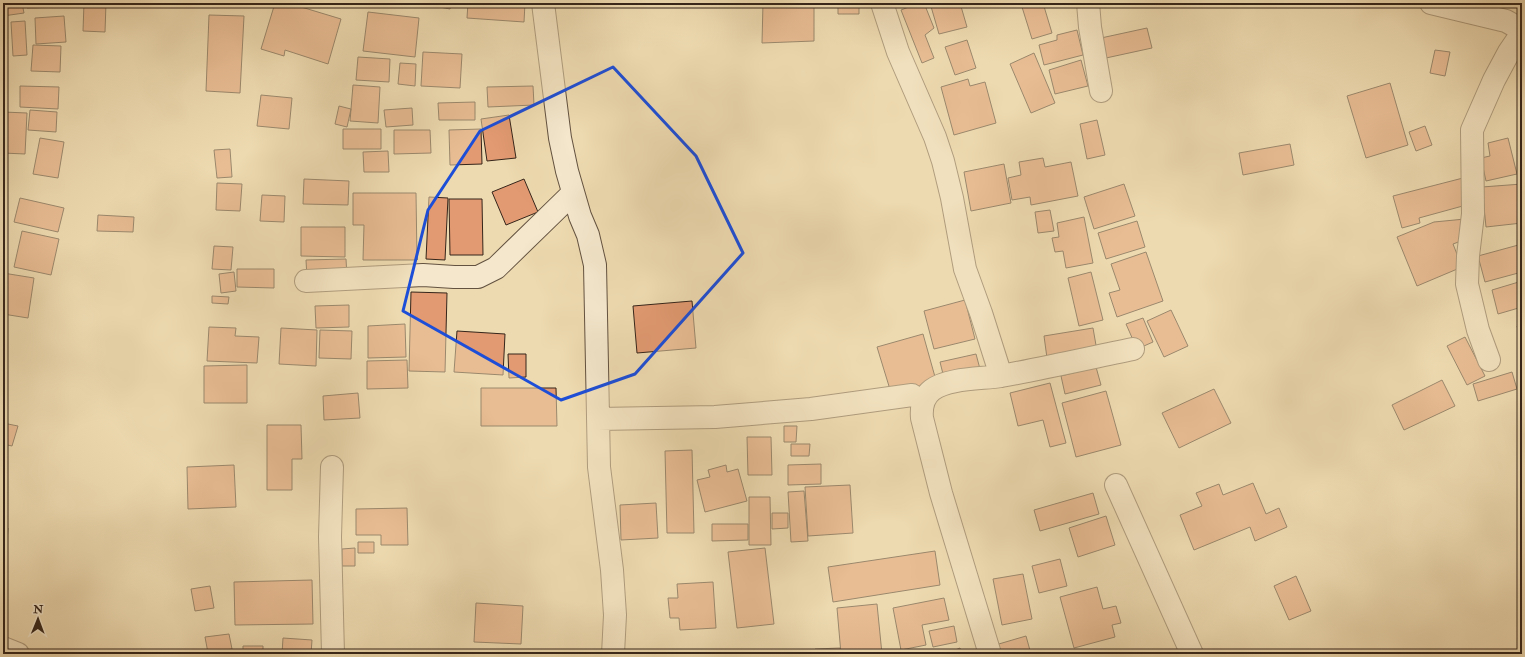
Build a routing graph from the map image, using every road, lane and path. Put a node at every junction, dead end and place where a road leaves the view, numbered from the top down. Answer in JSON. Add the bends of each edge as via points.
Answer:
{"nodes":[{"id":1,"x":543,"y":3,"type":"edge"},
{"id":2,"x":882,"y":3,"type":"edge"},
{"id":3,"x":1088,"y":3,"type":"edge"},
{"id":4,"x":1431,"y":3,"type":"edge"},
{"id":5,"x":1522,"y":32,"type":"edge"},
{"id":6,"x":1101,"y":91,"type":"dead end"},
{"id":7,"x":573,"y":193,"type":"junction"},
{"id":8,"x":306,"y":281,"type":"dead end"},
{"id":9,"x":1133,"y":348,"type":"dead end"},
{"id":10,"x":1489,"y":360,"type":"dead end"},
{"id":11,"x":1001,"y":376,"type":"junction"},
{"id":12,"x":912,"y":395,"type":"dead end"},
{"id":13,"x":598,"y":419,"type":"junction"},
{"id":14,"x":332,"y":467,"type":"dead end"},
{"id":15,"x":1116,"y":485,"type":"dead end"},
{"id":16,"x":3,"y":648,"type":"edge"},
{"id":17,"x":18,"y":654,"type":"edge"},
{"id":18,"x":333,"y":654,"type":"edge"},
{"id":19,"x":613,"y":654,"type":"edge"},
{"id":20,"x":990,"y":654,"type":"edge"},
{"id":21,"x":1192,"y":654,"type":"edge"}],
"edges":[{"from":1,"to":7,"type":"street","via":[[560,138]]},
{"from":2,"to":11,"type":"street","via":[[898,52],[943,161],[965,269]]},
{"from":3,"to":6,"type":"street"},
{"from":4,"to":5,"type":"street","via":[[1506,21]]},
{"from":5,"to":10,"type":"street","via":[[1494,80],[1472,130],[1473,214],[1467,284],[1478,330]]},
{"from":7,"to":8,"type":"street","via":[[496,268],[478,277],[423,275]]},
{"from":7,"to":13,"type":"street","via":[[588,235],[595,265]]},
{"from":9,"to":11,"type":"street"},
{"from":11,"to":20,"type":"street","via":[[949,383],[932,390],[921,408],[941,493]]},
{"from":12,"to":13,"type":"street","via":[[812,409],[715,417]]},
{"from":13,"to":19,"type":"street","via":[[599,467],[615,615]]},
{"from":14,"to":18,"type":"street","via":[[330,537]]},
{"from":15,"to":21,"type":"street"},
{"from":16,"to":17,"type":"street"}]}
